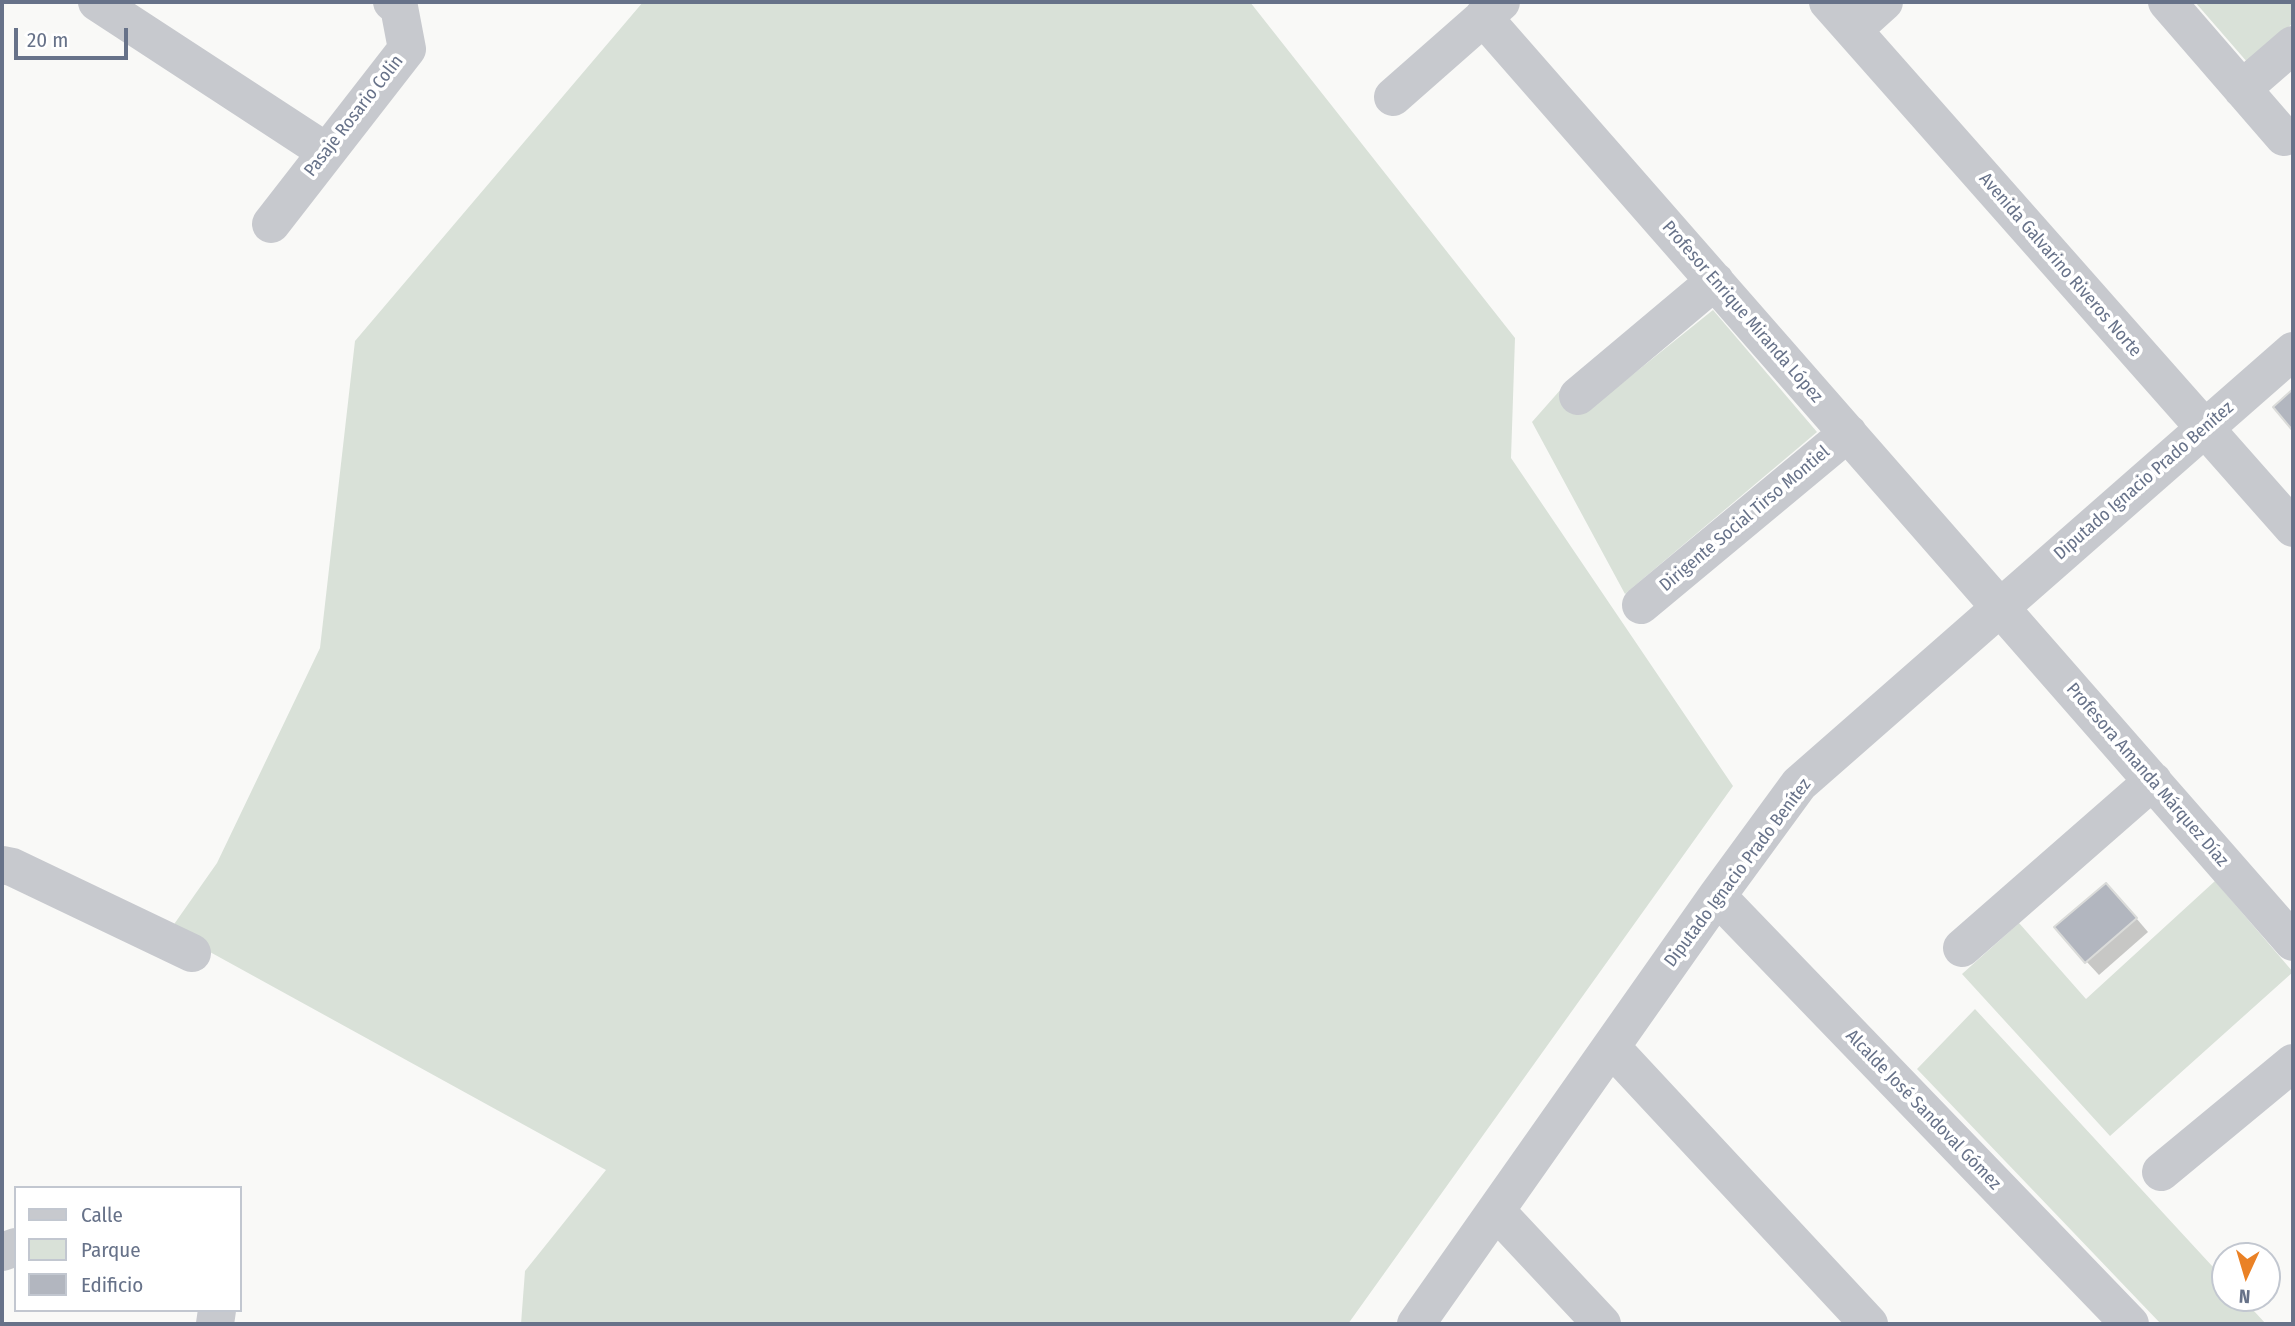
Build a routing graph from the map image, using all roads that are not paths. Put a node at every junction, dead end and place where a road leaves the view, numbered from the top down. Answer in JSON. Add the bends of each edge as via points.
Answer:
{"nodes":[{"id":1,"x":97,"y":2,"type":"edge"},
{"id":2,"x":392,"y":2,"type":"edge"},
{"id":3,"x":1828,"y":2,"type":"edge"},
{"id":4,"x":1884,"y":2,"type":"edge"},
{"id":5,"x":2167,"y":2,"type":"edge"},
{"id":6,"x":1492,"y":9,"type":"edge"},
{"id":7,"x":1853,"y":30,"type":"junction"},
{"id":8,"x":2293,"y":45,"type":"edge"},
{"id":9,"x":2242,"y":89,"type":"junction"},
{"id":10,"x":1393,"y":97,"type":"dead end"},
{"id":11,"x":2284,"y":137,"type":"dead end"},
{"id":12,"x":325,"y":151,"type":"junction"},
{"id":13,"x":271,"y":224,"type":"dead end"},
{"id":14,"x":1715,"y":281,"type":"junction"},
{"id":15,"x":2293,"y":351,"type":"edge"},
{"id":16,"x":1578,"y":396,"type":"dead end"},
{"id":17,"x":2204,"y":429,"type":"junction"},
{"id":18,"x":1848,"y":433,"type":"junction"},
{"id":19,"x":2293,"y":528,"type":"edge"},
{"id":20,"x":1641,"y":605,"type":"dead end"},
{"id":21,"x":2000,"y":608,"type":"junction"},
{"id":22,"x":2153,"y":781,"type":"junction"},
{"id":23,"x":2,"y":865,"type":"edge"},
{"id":24,"x":1717,"y":897,"type":"junction"},
{"id":25,"x":2293,"y":942,"type":"edge"},
{"id":26,"x":1962,"y":948,"type":"dead end"},
{"id":27,"x":192,"y":953,"type":"dead end"},
{"id":28,"x":1611,"y":1047,"type":"junction"},
{"id":29,"x":2293,"y":1063,"type":"edge"},
{"id":30,"x":2161,"y":1172,"type":"dead end"},
{"id":31,"x":1497,"y":1212,"type":"junction"},
{"id":32,"x":1416,"y":1324,"type":"edge"},
{"id":33,"x":1602,"y":1324,"type":"edge"},
{"id":34,"x":1869,"y":1324,"type":"edge"},
{"id":35,"x":2130,"y":1324,"type":"edge"}],
"edges":[{"from":1,"to":12,"type":"street"},
{"from":2,"to":12,"type":"street","name":"Pasaje Rosario Colin","via":[[399,6],[407,49]]},
{"from":3,"to":7,"type":"street","name":"Avenida Galvarino Riveros Norte"},
{"from":4,"to":7,"type":"street"},
{"from":5,"to":9,"type":"street"},
{"from":6,"to":10,"type":"street"},
{"from":6,"to":14,"type":"street","name":"Profesor Enrique Miranda López"},
{"from":7,"to":17,"type":"street","name":"Avenida Galvarino Riveros Norte"},
{"from":8,"to":9,"type":"street"},
{"from":9,"to":11,"type":"street"},
{"from":12,"to":13,"type":"street","name":"Pasaje Rosario Colin"},
{"from":14,"to":16,"type":"street"},
{"from":14,"to":18,"type":"street","name":"Profesor Enrique Miranda López"},
{"from":15,"to":17,"type":"street","name":"Diputado Ignacio Prado Benítez"},
{"from":17,"to":19,"type":"street","name":"Avenida Galvarino Riveros Norte"},
{"from":17,"to":21,"type":"street","name":"Diputado Ignacio Prado Benítez"},
{"from":18,"to":20,"type":"street","name":"Dirigente Social Tirso Montiel"},
{"from":18,"to":21,"type":"street","name":"Profesor Enrique Miranda López"},
{"from":21,"to":22,"type":"street","name":"Profesora Amanda Márquez Díaz"},
{"from":21,"to":24,"type":"street","name":"Diputado Ignacio Prado Benítez","via":[[1799,784]]},
{"from":22,"to":25,"type":"street","name":"Profesora Amanda Márquez Díaz"},
{"from":22,"to":26,"type":"street"},
{"from":23,"to":27,"type":"street"},
{"from":24,"to":28,"type":"street","name":"Diputado Ignacio Prado Benítez"},
{"from":24,"to":35,"type":"street","name":"Alcalde José Sandoval Gómez"},
{"from":28,"to":31,"type":"street","name":"Diputado Ignacio Prado Benítez"},
{"from":28,"to":34,"type":"street"},
{"from":29,"to":30,"type":"street"},
{"from":31,"to":32,"type":"street","name":"Diputado Ignacio Prado Benítez"},
{"from":31,"to":33,"type":"street"}]}
